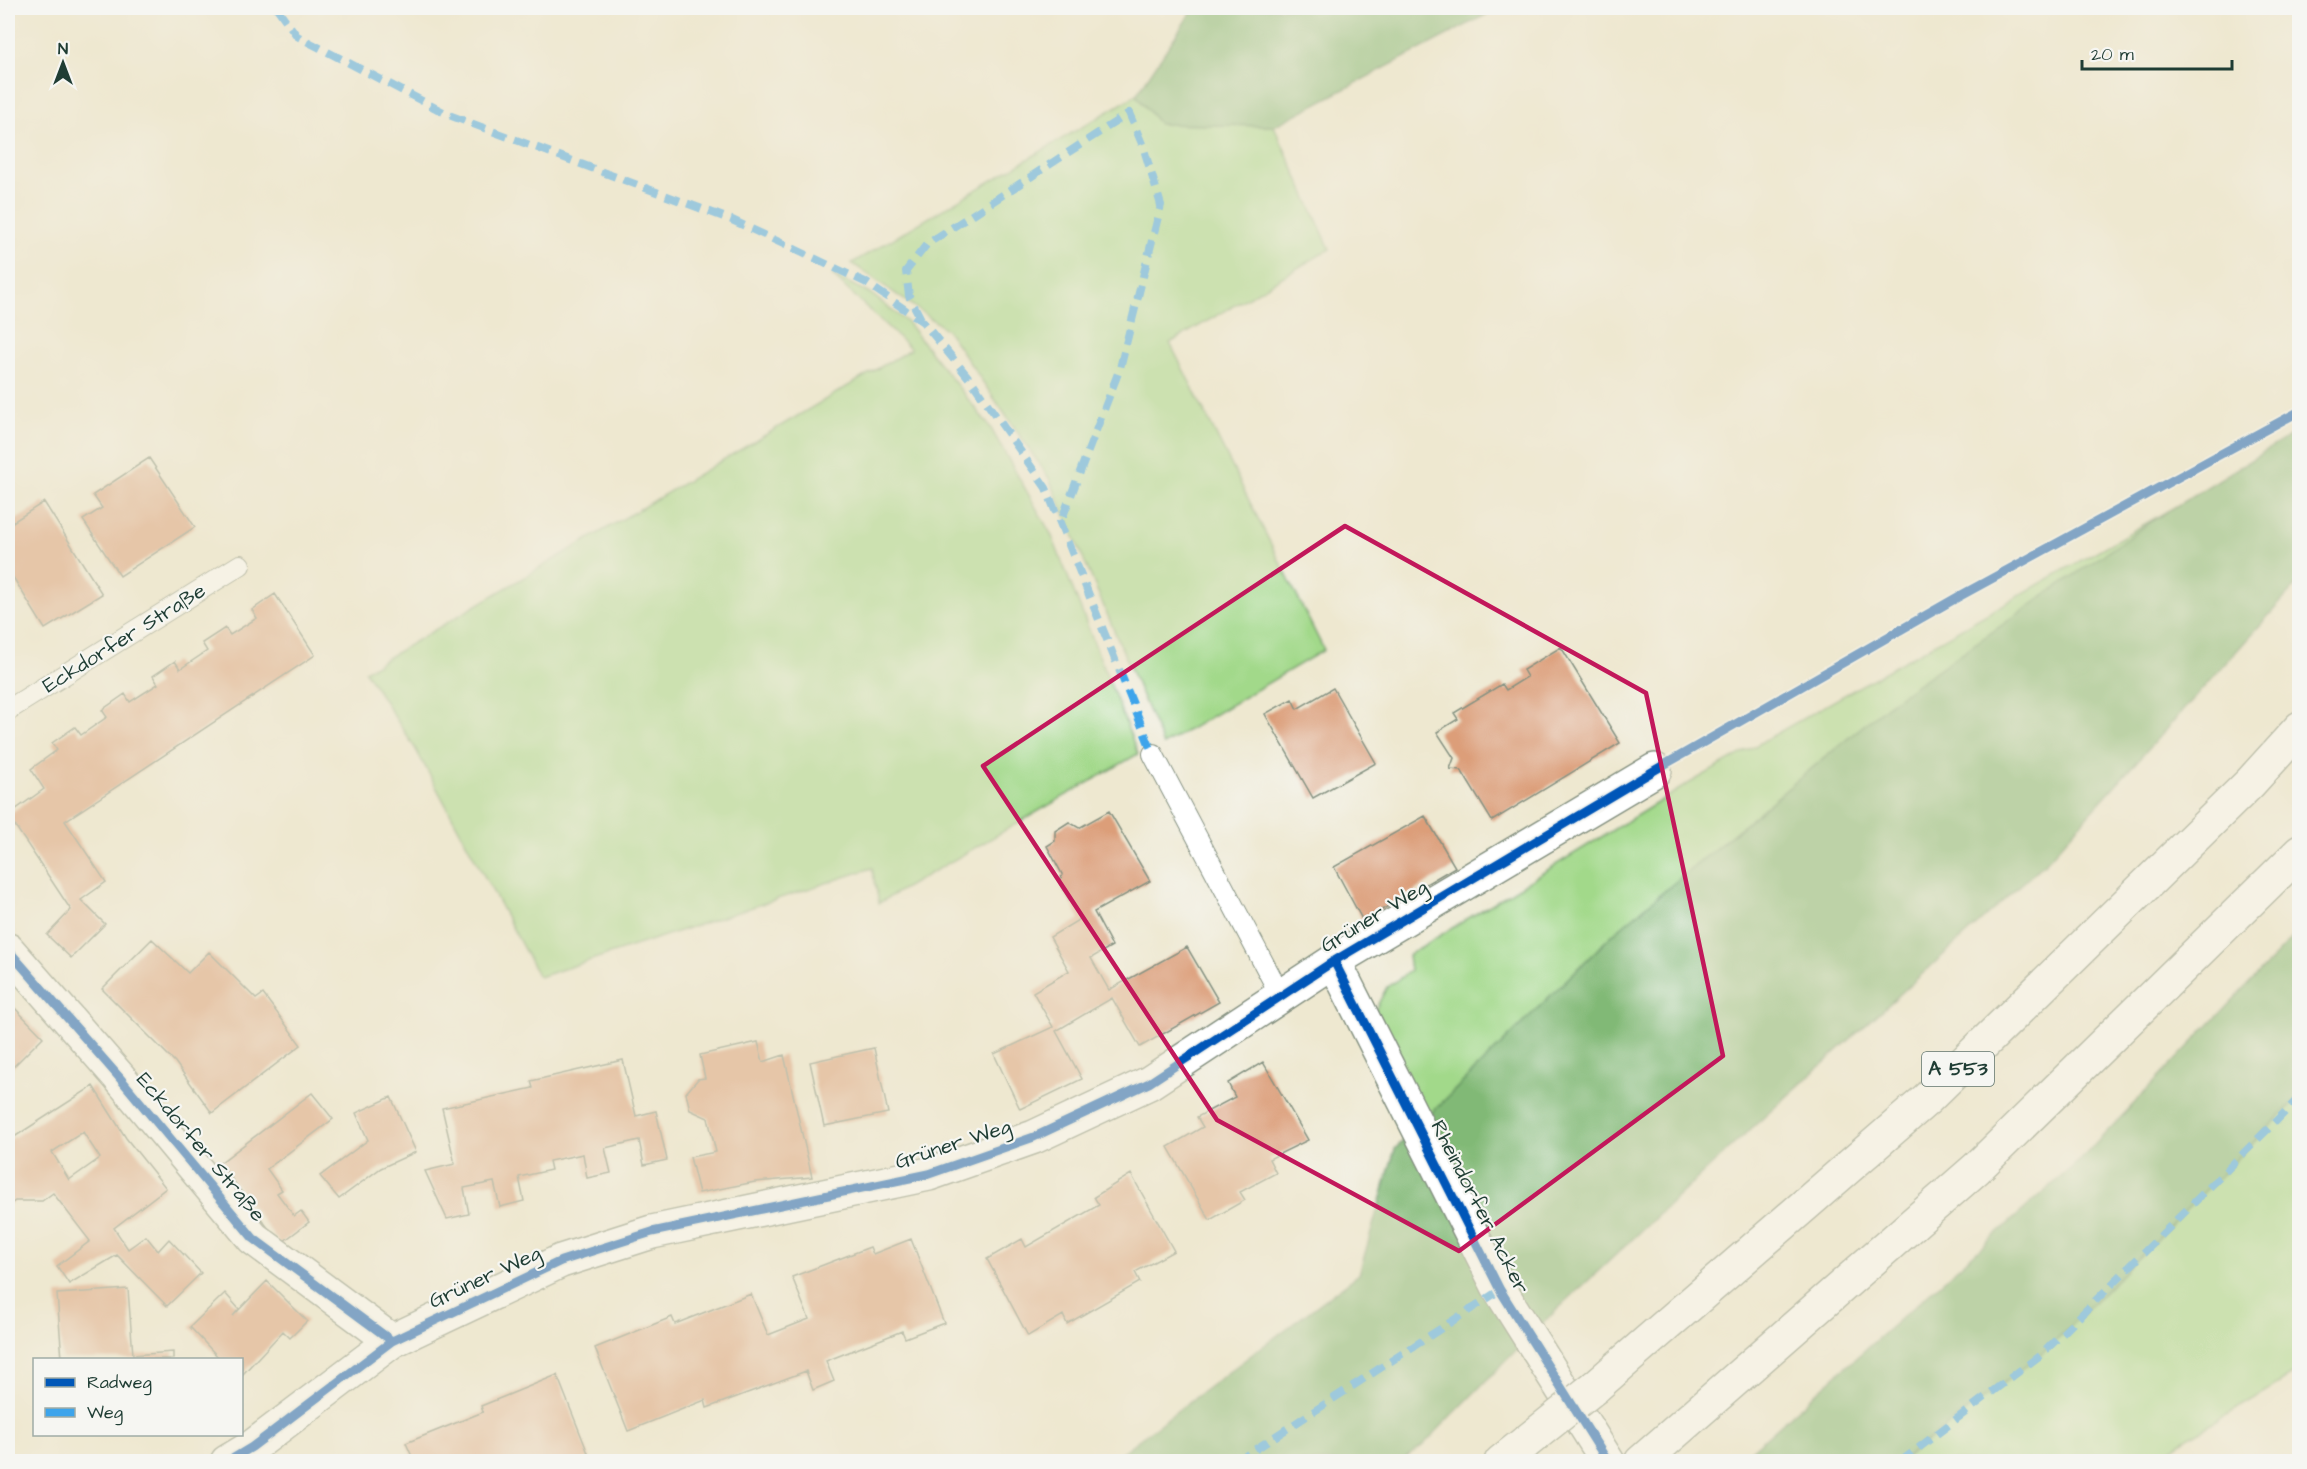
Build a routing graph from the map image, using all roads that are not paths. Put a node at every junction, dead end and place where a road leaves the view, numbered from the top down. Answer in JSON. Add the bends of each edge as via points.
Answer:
{"nodes":[{"id":1,"x":240,"y":565,"type":"dead end"},
{"id":2,"x":8,"y":710,"type":"edge"},
{"id":3,"x":2300,"y":728,"type":"edge"},
{"id":4,"x":1153,"y":754,"type":"dead end"},
{"id":5,"x":1655,"y":770,"type":"dead end"},
{"id":6,"x":2300,"y":852,"type":"edge"},
{"id":7,"x":8,"y":950,"type":"edge"},
{"id":8,"x":1334,"y":961,"type":"junction"},
{"id":9,"x":1281,"y":996,"type":"junction"},
{"id":10,"x":392,"y":1341,"type":"junction"},
{"id":11,"x":1514,"y":1452,"type":"edge"},
{"id":12,"x":1644,"y":1459,"type":"edge"},
{"id":13,"x":227,"y":1461,"type":"edge"},
{"id":14,"x":1608,"y":1461,"type":"edge"}],
"edges":[{"from":1,"to":2,"type":"lane","name":"Eckdorfer Straße"},
{"from":3,"to":11,"type":"main road","number":"A 553","bridge":true,"via":[[2250,783],[1927,1099],[1595,1387]]},
{"from":4,"to":9,"type":"lane"},
{"from":5,"to":8,"type":"main road","name":"Grüner Weg"},
{"from":6,"to":12,"type":"main road","via":[[1977,1168]]},
{"from":7,"to":10,"type":"main road","name":"Eckdorfer Straße","via":[[253,1238]]},
{"from":8,"to":9,"type":"main road","name":"Grüner Weg"},
{"from":8,"to":14,"type":"main road","name":"Rheindorfer Acker","via":[[1500,1290]]},
{"from":9,"to":10,"type":"main road","name":"Grüner Weg","via":[[1149,1083],[1034,1137],[929,1174],[652,1232],[561,1261]]},
{"from":10,"to":13,"type":"main road","name":"Grüner Weg","via":[[252,1447]]}]}
